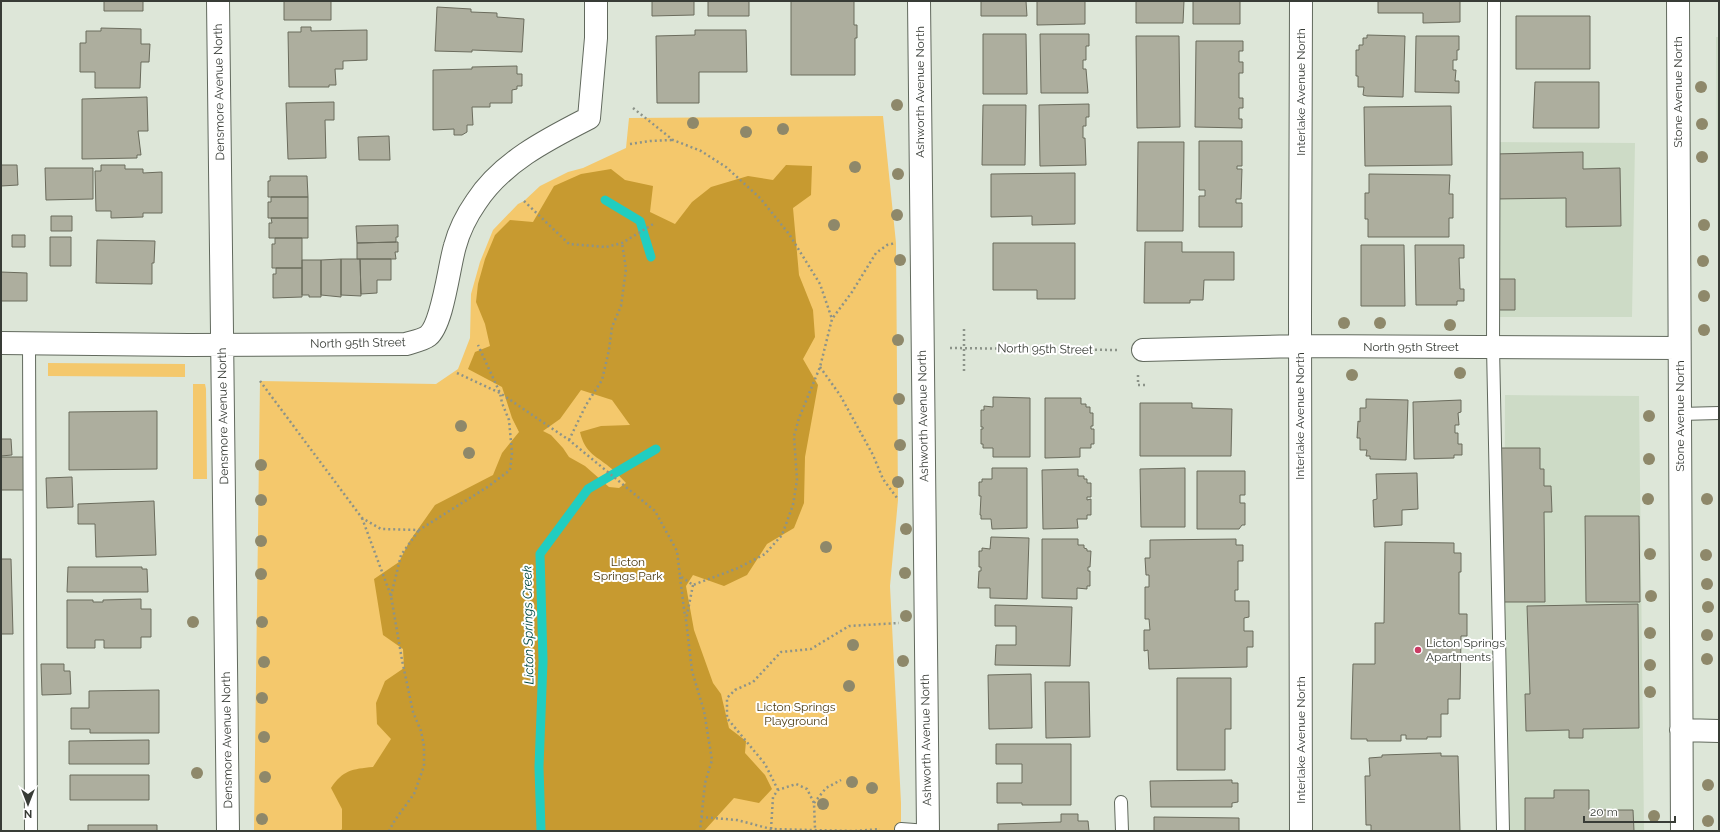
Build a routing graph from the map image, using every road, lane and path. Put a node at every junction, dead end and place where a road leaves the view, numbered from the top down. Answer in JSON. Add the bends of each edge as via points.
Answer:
{"nodes":[{"id":1,"x":218,"y":1,"type":"edge"},
{"id":2,"x":596,"y":1,"type":"edge"},
{"id":3,"x":919,"y":1,"type":"edge"},
{"id":4,"x":1301,"y":1,"type":"edge"},
{"id":5,"x":1494,"y":1,"type":"edge"},
{"id":6,"x":1678,"y":1,"type":"edge"},
{"id":7,"x":633,"y":108,"type":"dead end"},
{"id":8,"x":674,"y":140,"type":"junction"},
{"id":9,"x":630,"y":144,"type":"dead end"},
{"id":10,"x":524,"y":202,"type":"dead end"},
{"id":11,"x":655,"y":223,"type":"dead end"},
{"id":12,"x":622,"y":243,"type":"junction"},
{"id":13,"x":896,"y":243,"type":"dead end"},
{"id":14,"x":832,"y":319,"type":"junction"},
{"id":15,"x":964,"y":329,"type":"dead end"},
{"id":16,"x":1,"y":343,"type":"edge"},
{"id":17,"x":29,"y":343,"type":"junction"},
{"id":18,"x":222,"y":345,"type":"junction"},
{"id":19,"x":478,"y":345,"type":"dead end"},
{"id":20,"x":1300,"y":346,"type":"junction"},
{"id":21,"x":1493,"y":347,"type":"junction"},
{"id":22,"x":964,"y":348,"type":"junction"},
{"id":23,"x":1679,"y":348,"type":"junction"},
{"id":24,"x":1118,"y":350,"type":"dead end"},
{"id":25,"x":1142,"y":350,"type":"dead end"},
{"id":26,"x":820,"y":367,"type":"junction"},
{"id":27,"x":964,"y":371,"type":"dead end"},
{"id":28,"x":457,"y":373,"type":"dead end"},
{"id":29,"x":260,"y":381,"type":"dead end"},
{"id":30,"x":500,"y":393,"type":"junction"},
{"id":31,"x":1719,"y":412,"type":"edge"},
{"id":32,"x":1680,"y":414,"type":"junction"},
{"id":33,"x":568,"y":440,"type":"junction"},
{"id":34,"x":898,"y":500,"type":"dead end"},
{"id":35,"x":362,"y":518,"type":"junction"},
{"id":36,"x":419,"y":530,"type":"junction"},
{"id":37,"x":680,"y":576,"type":"junction"},
{"id":38,"x":693,"y":585,"type":"junction"},
{"id":39,"x":391,"y":596,"type":"junction"},
{"id":40,"x":686,"y":620,"type":"junction"},
{"id":41,"x":899,"y":623,"type":"dead end"},
{"id":42,"x":1681,"y":730,"type":"junction"},
{"id":43,"x":1719,"y":730,"type":"edge"},
{"id":44,"x":841,"y":780,"type":"dead end"},
{"id":45,"x":778,"y":790,"type":"junction"},
{"id":46,"x":1121,"y":802,"type":"dead end"},
{"id":47,"x":814,"y":803,"type":"junction"},
{"id":48,"x":701,"y":817,"type":"junction"},
{"id":49,"x":771,"y":829,"type":"junction"},
{"id":50,"x":815,"y":829,"type":"junction"},
{"id":51,"x":901,"y":829,"type":"dead end"},
{"id":52,"x":31,"y":831,"type":"edge"},
{"id":53,"x":228,"y":831,"type":"edge"},
{"id":54,"x":389,"y":831,"type":"edge"},
{"id":55,"x":700,"y":831,"type":"edge"},
{"id":56,"x":852,"y":831,"type":"edge"},
{"id":57,"x":928,"y":831,"type":"edge"},
{"id":58,"x":1122,"y":831,"type":"edge"},
{"id":59,"x":1301,"y":831,"type":"edge"},
{"id":60,"x":1503,"y":831,"type":"edge"},
{"id":61,"x":1682,"y":831,"type":"edge"}],
"edges":[{"from":1,"to":18,"type":"street","name":"Densmore Avenue North"},
{"from":2,"to":18,"type":"street","name":"North 95th Street","via":[[596,38],[589,118],[564,130],[521,157],[488,186],[476,202],[455,244],[441,310],[428,336],[406,344]]},
{"from":3,"to":57,"type":"street","name":"Ashworth Avenue North"},
{"from":4,"to":20,"type":"street","name":"Interlake Avenue North"},
{"from":5,"to":21,"type":"lane"},
{"from":6,"to":23,"type":"street","name":"Stone Avenue North"},
{"from":7,"to":8,"type":"path"},
{"from":8,"to":9,"type":"path"},
{"from":8,"to":14,"type":"path","via":[[701,151],[726,167],[760,198],[789,234],[820,284]]},
{"from":10,"to":12,"type":"path","via":[[568,244],[606,247]]},
{"from":11,"to":12,"type":"path"},
{"from":12,"to":33,"type":"path","via":[[626,269],[621,306],[612,327],[602,380]]},
{"from":13,"to":14,"type":"path","via":[[887,245],[876,254]]},
{"from":14,"to":26,"type":"path"},
{"from":15,"to":22,"type":"path"},
{"from":16,"to":17,"type":"street","name":"North 95th Street"},
{"from":17,"to":18,"type":"street","name":"North 95th Street"},
{"from":17,"to":52,"type":"lane"},
{"from":18,"to":53,"type":"street","name":"Densmore Avenue North"},
{"from":19,"to":30,"type":"path"},
{"from":20,"to":21,"type":"street","name":"North 95th Street"},
{"from":20,"to":25,"type":"street","name":"North 95th Street"},
{"from":20,"to":59,"type":"street","name":"Interlake Avenue North"},
{"from":21,"to":23,"type":"street","name":"North 95th Street"},
{"from":21,"to":60,"type":"lane"},
{"from":22,"to":24,"type":"path","name":"North 95th Street"},
{"from":22,"to":27,"type":"path"},
{"from":23,"to":32,"type":"street","name":"Stone Avenue North"},
{"from":26,"to":34,"type":"path","via":[[840,395],[884,479]]},
{"from":26,"to":38,"type":"path","via":[[794,436],[797,480],[793,505],[782,535],[764,554],[738,568]]},
{"from":28,"to":30,"type":"path"},
{"from":29,"to":35,"type":"path"},
{"from":30,"to":33,"type":"path"},
{"from":30,"to":36,"type":"path","via":[[509,420],[512,453],[510,470]]},
{"from":31,"to":32,"type":"lane"},
{"from":32,"to":42,"type":"street","name":"Stone Avenue North"},
{"from":33,"to":37,"type":"path","via":[[655,512],[677,551]]},
{"from":35,"to":36,"type":"path","via":[[381,529]]},
{"from":35,"to":39,"type":"path"},
{"from":36,"to":39,"type":"path","via":[[401,555]]},
{"from":37,"to":38,"type":"path"},
{"from":37,"to":40,"type":"path"},
{"from":38,"to":40,"type":"path"},
{"from":39,"to":54,"type":"path","via":[[413,712],[424,746],[424,766],[414,794]]},
{"from":40,"to":48,"type":"path","via":[[692,671],[704,711],[712,760],[704,783]]},
{"from":41,"to":45,"type":"path","via":[[849,626],[811,649],[781,652],[753,682],[734,690],[727,698],[727,718],[765,764]]},
{"from":42,"to":43,"type":"street"},
{"from":42,"to":61,"type":"street","name":"Stone Avenue North"},
{"from":44,"to":47,"type":"path","via":[[826,788]]},
{"from":45,"to":47,"type":"path","via":[[796,784],[807,789]]},
{"from":45,"to":49,"type":"path","via":[[773,797]]},
{"from":46,"to":58,"type":"lane"},
{"from":47,"to":50,"type":"path"},
{"from":48,"to":49,"type":"path","via":[[737,820]]},
{"from":48,"to":55,"type":"path"},
{"from":49,"to":50,"type":"path"},
{"from":50,"to":56,"type":"path"},
{"from":51,"to":57,"type":"lane"}]}
